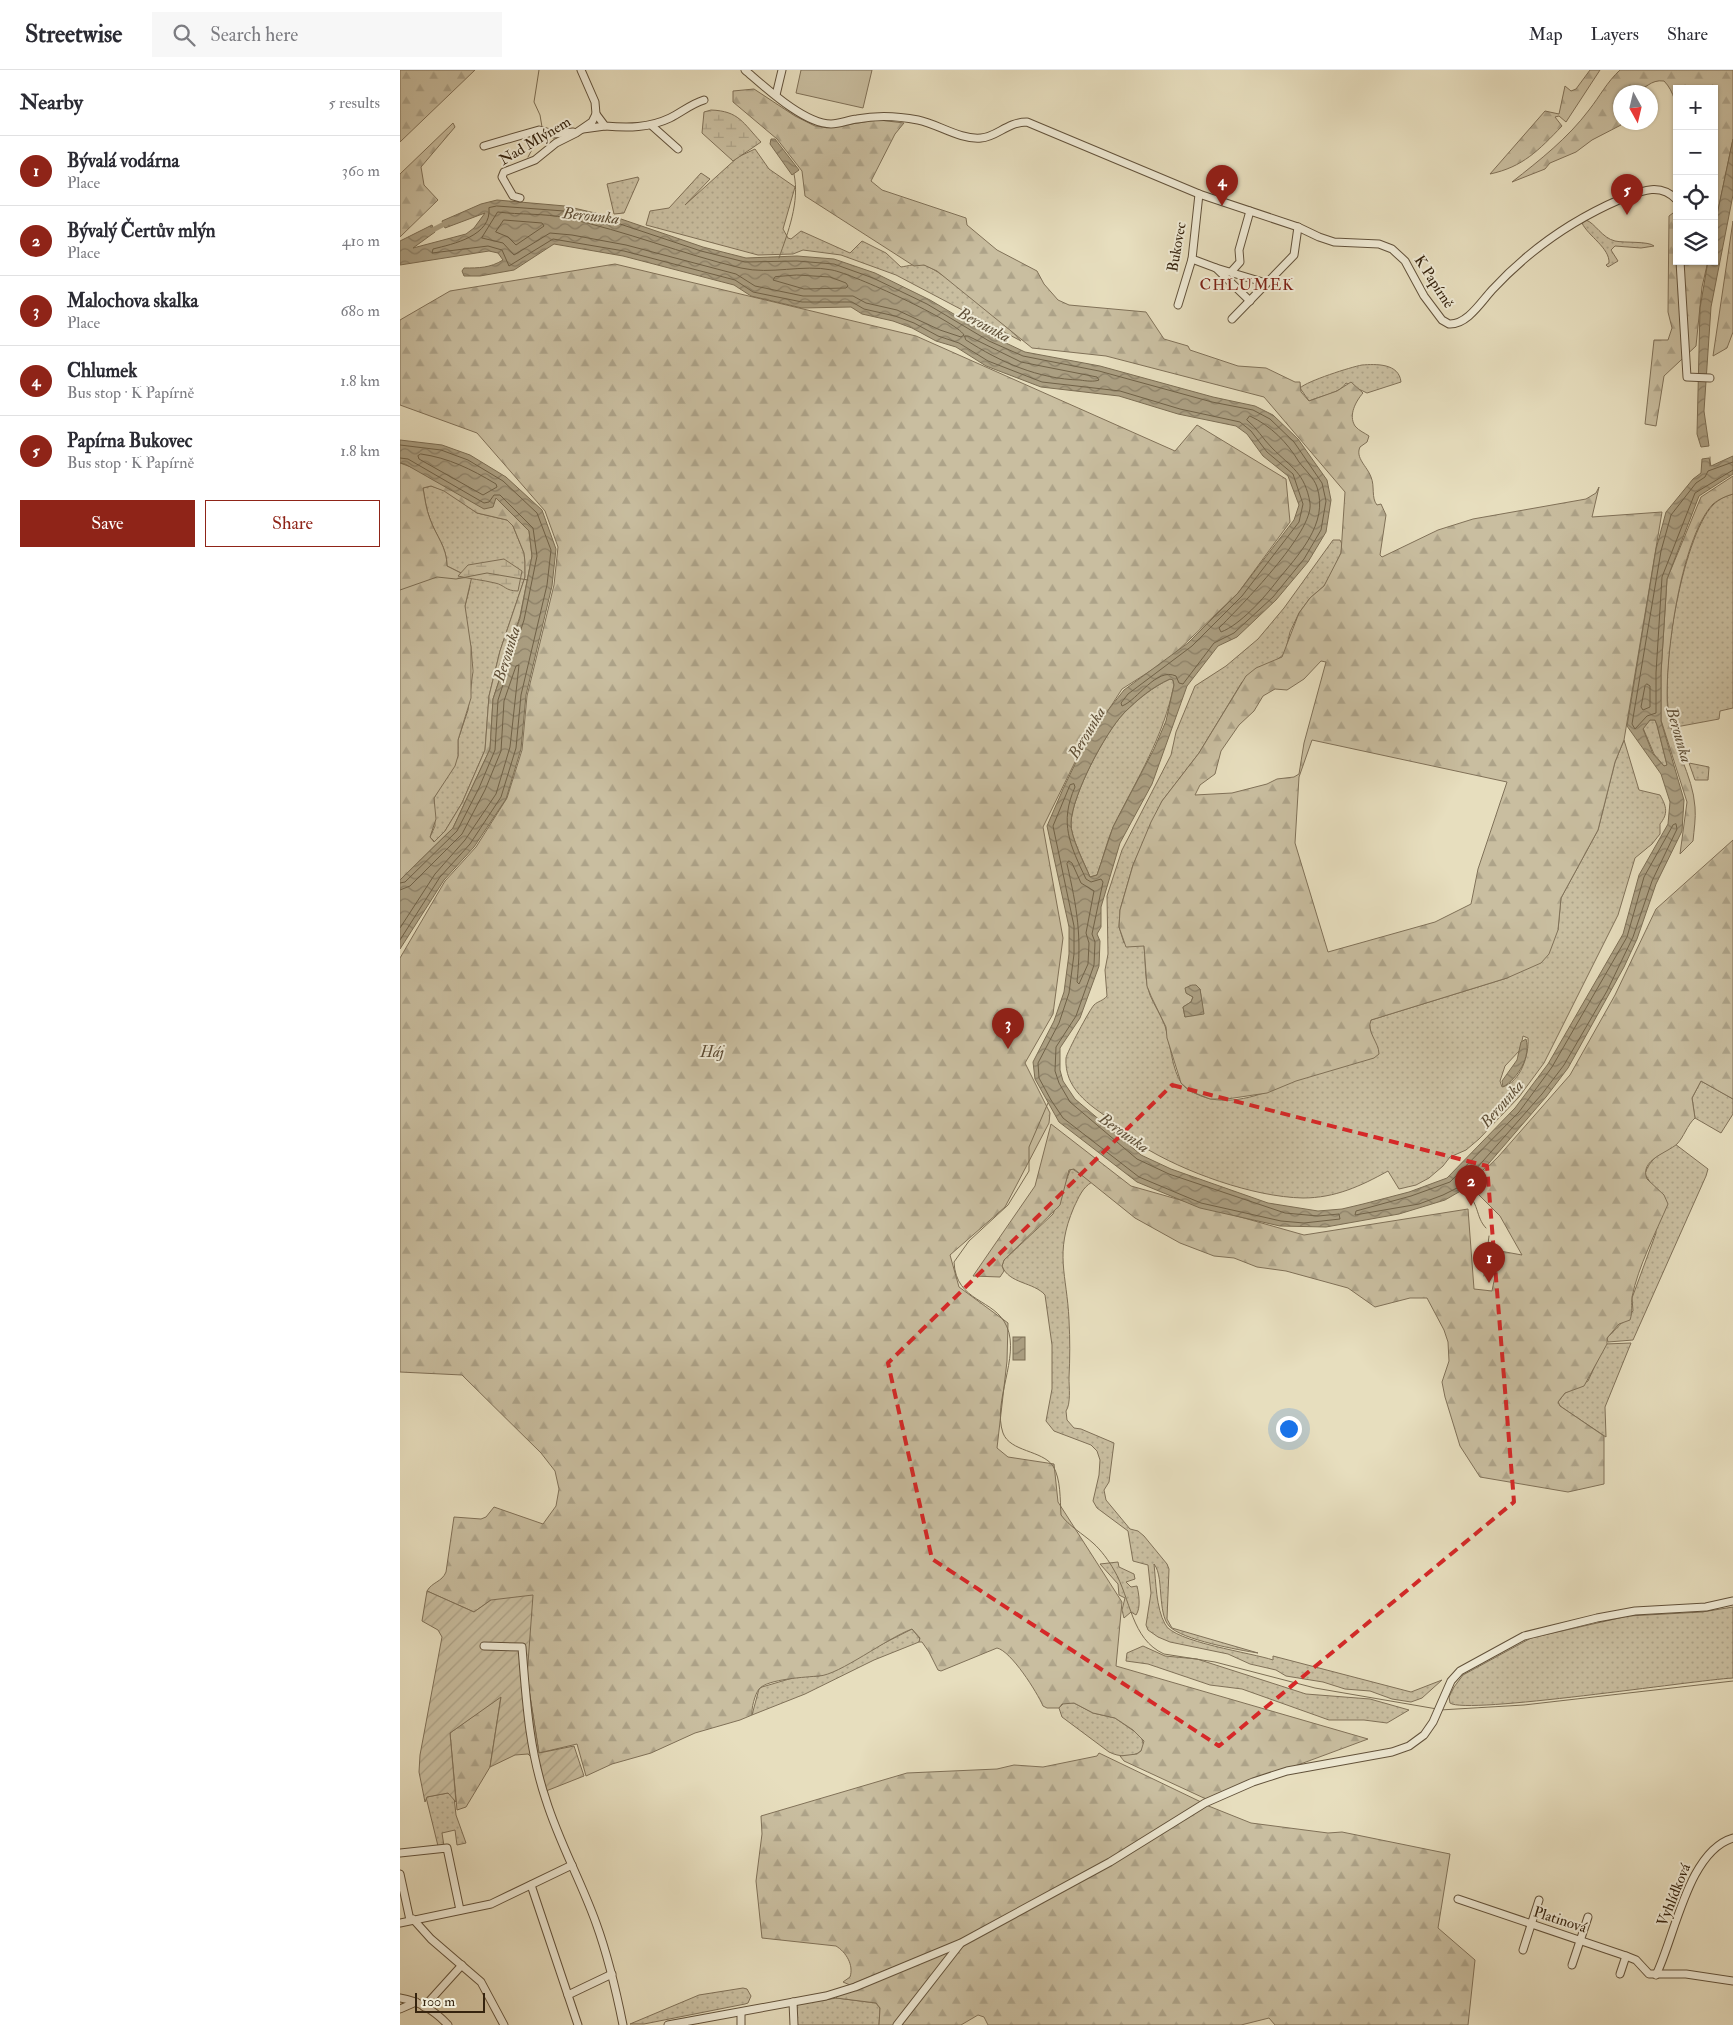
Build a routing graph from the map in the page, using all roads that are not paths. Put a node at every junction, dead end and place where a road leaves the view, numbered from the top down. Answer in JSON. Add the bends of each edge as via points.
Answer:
{"nodes":[{"id":1,"x":581,"y":70,"type":"edge"},
{"id":2,"x":745,"y":70,"type":"edge"},
{"id":3,"x":782,"y":70,"type":"edge"},
{"id":4,"x":776,"y":94,"type":"junction"},
{"id":5,"x":704,"y":100,"type":"dead end"},
{"id":6,"x":596,"y":114,"type":"junction"},
{"id":7,"x":651,"y":125,"type":"junction"},
{"id":8,"x":605,"y":126,"type":"junction"},
{"id":9,"x":582,"y":130,"type":"junction"},
{"id":10,"x":484,"y":146,"type":"dead end"},
{"id":11,"x":678,"y":149,"type":"dead end"},
{"id":12,"x":1199,"y":194,"type":"junction"},
{"id":13,"x":1673,"y":197,"type":"edge"},
{"id":14,"x":520,"y":198,"type":"dead end"},
{"id":15,"x":1250,"y":211,"type":"junction"},
{"id":16,"x":1298,"y":227,"type":"junction"},
{"id":17,"x":1192,"y":259,"type":"junction"},
{"id":18,"x":1680,"y":265,"type":"edge"},
{"id":19,"x":1216,"y":268,"type":"junction"},
{"id":20,"x":1231,"y":272,"type":"junction"},
{"id":21,"x":1266,"y":283,"type":"junction"},
{"id":22,"x":1250,"y":301,"type":"junction"},
{"id":23,"x":1178,"y":305,"type":"dead end"},
{"id":24,"x":1232,"y":319,"type":"dead end"},
{"id":25,"x":1710,"y":378,"type":"dead end"},
{"id":26,"x":1733,"y":1601,"type":"edge"},
{"id":27,"x":484,"y":1646,"type":"dead end"},
{"id":28,"x":1733,"y":1838,"type":"edge"},
{"id":29,"x":400,"y":1853,"type":"edge"},
{"id":30,"x":572,"y":1865,"type":"junction"},
{"id":31,"x":400,"y":1874,"type":"edge"},
{"id":32,"x":531,"y":1885,"type":"junction"},
{"id":33,"x":1458,"y":1899,"type":"dead end"},
{"id":34,"x":1539,"y":1900,"type":"dead end"},
{"id":35,"x":460,"y":1910,"type":"junction"},
{"id":36,"x":1588,"y":1917,"type":"dead end"},
{"id":37,"x":411,"y":1920,"type":"junction"},
{"id":38,"x":400,"y":1923,"type":"edge"},
{"id":39,"x":1531,"y":1925,"type":"junction"},
{"id":40,"x":1580,"y":1941,"type":"junction"},
{"id":41,"x":961,"y":1942,"type":"junction"},
{"id":42,"x":1523,"y":1950,"type":"dead end"},
{"id":43,"x":1626,"y":1956,"type":"junction"},
{"id":44,"x":462,"y":1965,"type":"junction"},
{"id":45,"x":1572,"y":1965,"type":"dead end"},
{"id":46,"x":612,"y":1974,"type":"junction"},
{"id":47,"x":1620,"y":1974,"type":"dead end"},
{"id":48,"x":1652,"y":1975,"type":"junction"},
{"id":49,"x":1733,"y":1981,"type":"edge"},
{"id":50,"x":400,"y":1992,"type":"edge"},
{"id":51,"x":568,"y":1995,"type":"junction"},
{"id":52,"x":400,"y":1998,"type":"edge"},
{"id":53,"x":415,"y":2001,"type":"junction"},
{"id":54,"x":793,"y":2002,"type":"junction"},
{"id":55,"x":424,"y":2006,"type":"junction"},
{"id":56,"x":400,"y":2009,"type":"edge"},
{"id":57,"x":741,"y":2013,"type":"junction"},
{"id":58,"x":448,"y":2025,"type":"edge"},
{"id":59,"x":504,"y":2025,"type":"edge"},
{"id":60,"x":578,"y":2025,"type":"edge"},
{"id":61,"x":623,"y":2025,"type":"edge"},
{"id":62,"x":668,"y":2025,"type":"edge"},
{"id":63,"x":741,"y":2025,"type":"edge"},
{"id":64,"x":794,"y":2025,"type":"edge"},
{"id":65,"x":897,"y":2025,"type":"edge"}],
"edges":[{"from":1,"to":6,"type":"street","via":[[595,102]]},
{"from":2,"to":4,"type":"street","name":"K Papírně"},
{"from":3,"to":4,"type":"street"},
{"from":4,"to":12,"type":"street","name":"K Papírně","via":[[802,115],[830,124],[878,116],[904,118],[978,138],[990,136],[1013,123],[1027,122]]},
{"from":5,"to":7,"type":"street"},
{"from":6,"to":8,"type":"street"},
{"from":6,"to":9,"type":"street"},
{"from":7,"to":8,"type":"street","via":[[633,128]]},
{"from":7,"to":11,"type":"street"},
{"from":8,"to":9,"type":"street"},
{"from":9,"to":10,"type":"street","via":[[560,134],[543,131]]},
{"from":9,"to":14,"type":"street","name":"Nad Mlýnem","via":[[556,143],[535,160],[504,172],[502,177],[511,194]]},
{"from":12,"to":15,"type":"street","name":"K Papírně"},
{"from":12,"to":17,"type":"street","name":"Bukovec"},
{"from":13,"to":16,"type":"street","name":"K Papírně","via":[[1656,188],[1644,189],[1586,214],[1538,248],[1504,277],[1464,320],[1453,324],[1442,320],[1405,261],[1392,249],[1379,244],[1334,242]]},
{"from":15,"to":16,"type":"street","name":"K Papírně"},
{"from":15,"to":20,"type":"street","via":[[1239,250],[1240,262]]},
{"from":16,"to":21,"type":"street","via":[[1294,255]]},
{"from":17,"to":19,"type":"street"},
{"from":17,"to":23,"type":"street","name":"Bukovec"},
{"from":18,"to":25,"type":"street","via":[[1688,376]]},
{"from":19,"to":20,"type":"street"},
{"from":19,"to":22,"type":"street"},
{"from":20,"to":21,"type":"street"},
{"from":21,"to":22,"type":"street"},
{"from":22,"to":24,"type":"street"},
{"from":26,"to":41,"type":"street","via":[[1706,1607],[1635,1611],[1524,1636],[1460,1671],[1451,1681],[1434,1722],[1409,1746],[1287,1771],[1213,1799],[1110,1862]]},
{"from":27,"to":30,"type":"street","via":[[522,1647],[532,1750],[546,1800]]},
{"from":28,"to":48,"type":"street","name":"Vyhlídková","via":[[1713,1848],[1696,1872]]},
{"from":29,"to":35,"type":"street","via":[[447,1848]]},
{"from":30,"to":32,"type":"street"},
{"from":30,"to":46,"type":"street","via":[[596,1922]]},
{"from":31,"to":37,"type":"street"},
{"from":32,"to":35,"type":"street","via":[[491,1904]]},
{"from":32,"to":51,"type":"street"},
{"from":33,"to":39,"type":"street","name":"Platinová"},
{"from":34,"to":39,"type":"street"},
{"from":35,"to":37,"type":"street"},
{"from":36,"to":40,"type":"street"},
{"from":37,"to":38,"type":"street"},
{"from":37,"to":44,"type":"street"},
{"from":39,"to":40,"type":"street","name":"Platinová"},
{"from":39,"to":42,"type":"street"},
{"from":40,"to":43,"type":"street","name":"Platinová"},
{"from":40,"to":45,"type":"street"},
{"from":41,"to":54,"type":"street","via":[[854,1987]]},
{"from":41,"to":65,"type":"street"},
{"from":43,"to":47,"type":"street"},
{"from":43,"to":48,"type":"street","name":"Platinová","via":[[1636,1960]]},
{"from":44,"to":55,"type":"street"},
{"from":44,"to":59,"type":"street","via":[[481,1982]]},
{"from":46,"to":51,"type":"street"},
{"from":46,"to":61,"type":"street"},
{"from":48,"to":49,"type":"street","via":[[1686,1974]]},
{"from":50,"to":53,"type":"street"},
{"from":51,"to":60,"type":"street"},
{"from":52,"to":53,"type":"street"},
{"from":53,"to":55,"type":"street"},
{"from":53,"to":56,"type":"street"},
{"from":54,"to":57,"type":"street"},
{"from":54,"to":64,"type":"street"},
{"from":55,"to":58,"type":"street"},
{"from":57,"to":62,"type":"street"},
{"from":57,"to":63,"type":"street"}]}
